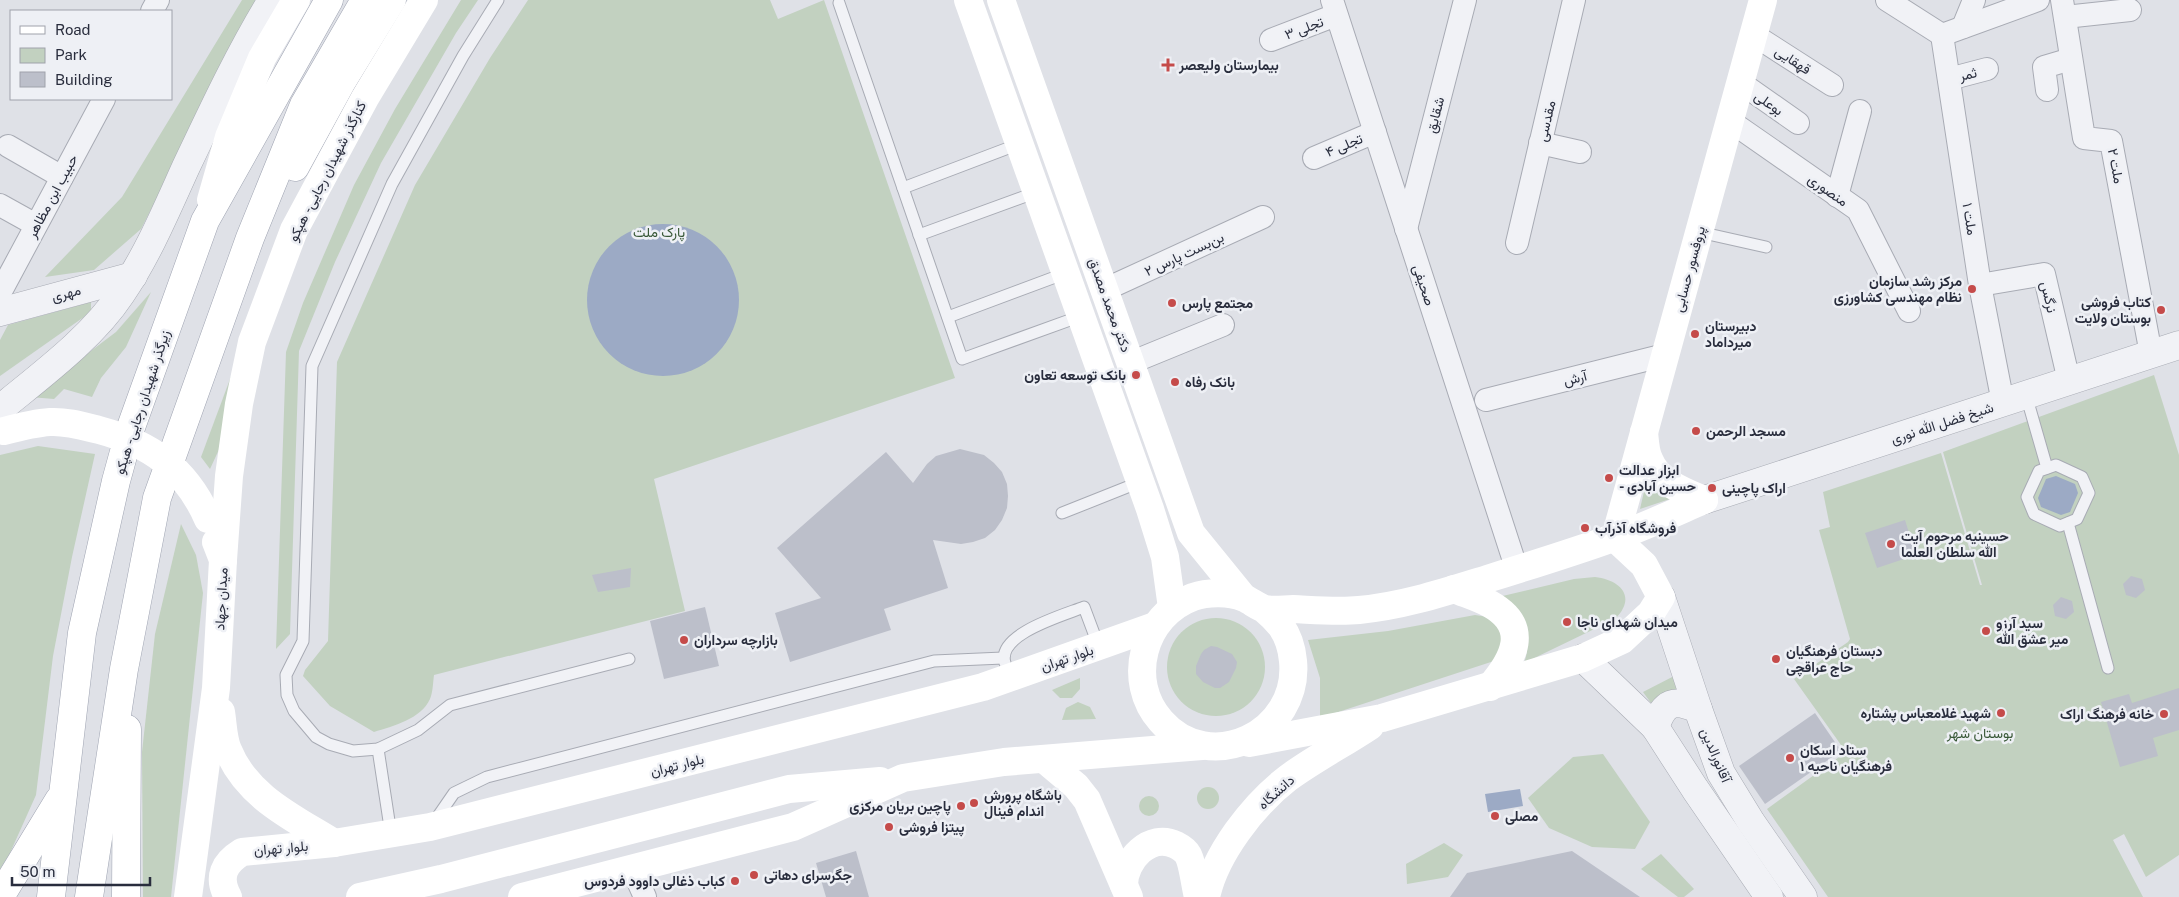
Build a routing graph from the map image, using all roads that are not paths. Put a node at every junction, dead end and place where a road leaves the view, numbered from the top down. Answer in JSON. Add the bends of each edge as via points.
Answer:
{"nodes":[{"id":1,"x":272,"y":0,"type":"edge"},
{"id":2,"x":296,"y":0,"type":"edge"},
{"id":3,"x":329,"y":0,"type":"edge"},
{"id":4,"x":364,"y":0,"type":"edge"},
{"id":5,"x":392,"y":0,"type":"edge"},
{"id":6,"x":424,"y":0,"type":"edge"},
{"id":7,"x":498,"y":0,"type":"edge"},
{"id":8,"x":968,"y":0,"type":"edge"},
{"id":9,"x":1000,"y":0,"type":"edge"},
{"id":10,"x":1465,"y":0,"type":"edge"},
{"id":11,"x":1574,"y":0,"type":"edge"},
{"id":12,"x":1763,"y":0,"type":"edge"},
{"id":13,"x":1887,"y":0,"type":"edge"},
{"id":14,"x":1974,"y":0,"type":"edge"},
{"id":15,"x":2038,"y":0,"type":"edge"},
{"id":16,"x":839,"y":3,"type":"dead end"},
{"id":17,"x":1334,"y":8,"type":"edge"},
{"id":18,"x":2064,"y":9,"type":"edge"},
{"id":19,"x":2130,"y":10,"type":"dead end"},
{"id":20,"x":1964,"y":27,"type":"junction"},
{"id":21,"x":1754,"y":35,"type":"junction"},
{"id":22,"x":1942,"y":35,"type":"junction"},
{"id":23,"x":1271,"y":40,"type":"dead end"},
{"id":24,"x":2072,"y":59,"type":"junction"},
{"id":25,"x":1987,"y":70,"type":"dead end"},
{"id":26,"x":1949,"y":78,"type":"junction"},
{"id":27,"x":1741,"y":82,"type":"junction"},
{"id":28,"x":1832,"y":85,"type":"dead end"},
{"id":29,"x":2047,"y":90,"type":"dead end"},
{"id":30,"x":103,"y":100,"type":"edge"},
{"id":31,"x":1860,"y":111,"type":"dead end"},
{"id":32,"x":1730,"y":121,"type":"junction"},
{"id":33,"x":1798,"y":123,"type":"dead end"},
{"id":34,"x":1375,"y":132,"type":"junction"},
{"id":35,"x":1540,"y":143,"type":"junction"},
{"id":36,"x":1019,"y":144,"type":"junction"},
{"id":37,"x":8,"y":146,"type":"dead end"},
{"id":38,"x":1580,"y":152,"type":"dead end"},
{"id":39,"x":1314,"y":158,"type":"dead end"},
{"id":40,"x":62,"y":177,"type":"junction"},
{"id":41,"x":903,"y":188,"type":"junction"},
{"id":42,"x":1037,"y":192,"type":"junction"},
{"id":43,"x":1837,"y":196,"type":"junction"},
{"id":44,"x":0,"y":206,"type":"edge"},
{"id":45,"x":1263,"y":217,"type":"dead end"},
{"id":46,"x":205,"y":222,"type":"junction"},
{"id":47,"x":36,"y":225,"type":"junction"},
{"id":48,"x":1406,"y":230,"type":"junction"},
{"id":49,"x":1699,"y":232,"type":"junction"},
{"id":50,"x":919,"y":235,"type":"junction"},
{"id":51,"x":250,"y":238,"type":"junction"},
{"id":52,"x":1517,"y":243,"type":"dead end"},
{"id":53,"x":1766,"y":247,"type":"dead end"},
{"id":54,"x":1066,"y":274,"type":"junction"},
{"id":55,"x":132,"y":276,"type":"junction"},
{"id":56,"x":1980,"y":284,"type":"junction"},
{"id":57,"x":1104,"y":290,"type":"junction"},
{"id":58,"x":0,"y":293,"type":"edge"},
{"id":59,"x":1910,"y":311,"type":"dead end"},
{"id":60,"x":0,"y":312,"type":"edge"},
{"id":61,"x":1081,"y":316,"type":"junction"},
{"id":62,"x":948,"y":317,"type":"junction"},
{"id":63,"x":1223,"y":325,"type":"dead end"},
{"id":64,"x":2179,"y":346,"type":"edge"},
{"id":65,"x":2151,"y":354,"type":"junction"},
{"id":66,"x":1665,"y":355,"type":"junction"},
{"id":67,"x":1130,"y":363,"type":"junction"},
{"id":68,"x":2069,"y":381,"type":"junction"},
{"id":69,"x":2014,"y":399,"type":"junction"},
{"id":70,"x":1486,"y":400,"type":"dead end"},
{"id":71,"x":1,"y":424,"type":"edge"},
{"id":72,"x":1644,"y":432,"type":"junction"},
{"id":73,"x":2048,"y":468,"type":"junction"},
{"id":74,"x":1140,"y":482,"type":"junction"},
{"id":75,"x":1704,"y":500,"type":"junction"},
{"id":76,"x":1062,"y":512,"type":"dead end"},
{"id":77,"x":2068,"y":523,"type":"junction"},
{"id":78,"x":1191,"y":533,"type":"junction"},
{"id":79,"x":1615,"y":538,"type":"junction"},
{"id":80,"x":1161,"y":545,"type":"junction"},
{"id":81,"x":223,"y":560,"type":"junction"},
{"id":82,"x":1517,"y":570,"type":"junction"},
{"id":83,"x":1454,"y":590,"type":"junction"},
{"id":84,"x":1662,"y":597,"type":"junction"},
{"id":85,"x":1254,"y":603,"type":"junction"},
{"id":86,"x":1164,"y":617,"type":"junction"},
{"id":87,"x":1099,"y":647,"type":"junction"},
{"id":88,"x":1583,"y":658,"type":"junction"},
{"id":89,"x":629,"y":659,"type":"dead end"},
{"id":90,"x":1006,"y":668,"type":"junction"},
{"id":91,"x":2108,"y":668,"type":"dead end"},
{"id":92,"x":124,"y":669,"type":"junction"},
{"id":93,"x":1490,"y":687,"type":"junction"},
{"id":94,"x":216,"y":688,"type":"junction"},
{"id":95,"x":1698,"y":709,"type":"junction"},
{"id":96,"x":1382,"y":718,"type":"junction"},
{"id":97,"x":1655,"y":727,"type":"junction"},
{"id":98,"x":1218,"y":746,"type":"junction"},
{"id":99,"x":378,"y":749,"type":"junction"},
{"id":100,"x":1044,"y":759,"type":"junction"},
{"id":101,"x":903,"y":778,"type":"junction"},
{"id":102,"x":62,"y":794,"type":"junction"},
{"id":103,"x":430,"y":828,"type":"junction"},
{"id":104,"x":391,"y":835,"type":"junction"},
{"id":105,"x":334,"y":844,"type":"junction"},
{"id":106,"x":632,"y":868,"type":"junction"},
{"id":107,"x":1124,"y":893,"type":"edge"},
{"id":108,"x":550,"y":894,"type":"edge"},
{"id":109,"x":0,"y":897,"type":"edge"},
{"id":110,"x":50,"y":897,"type":"edge"},
{"id":111,"x":89,"y":897,"type":"edge"},
{"id":112,"x":126,"y":897,"type":"edge"},
{"id":113,"x":188,"y":897,"type":"edge"},
{"id":114,"x":228,"y":897,"type":"edge"},
{"id":115,"x":360,"y":897,"type":"edge"},
{"id":116,"x":522,"y":897,"type":"edge"},
{"id":117,"x":645,"y":897,"type":"edge"},
{"id":118,"x":1198,"y":897,"type":"edge"},
{"id":119,"x":1206,"y":897,"type":"edge"},
{"id":120,"x":1769,"y":897,"type":"edge"},
{"id":121,"x":1803,"y":897,"type":"edge"}],
"edges":[{"from":1,"to":55,"type":"street","via":[[208,119]]},
{"from":2,"to":46,"type":"main road","via":[[262,58],[229,137]]},
{"from":3,"to":46,"type":"main road","name":"زیرگذر شهیدان رجایی - هپکو"},
{"from":4,"to":51,"type":"main road","via":[[304,105]]},
{"from":5,"to":51,"type":"main road"},
{"from":6,"to":81,"type":"main road","name":"کنارگذر شهیدان رجایی - هپکو","via":[[365,98],[294,230],[252,342],[237,413]]},
{"from":7,"to":99,"type":"lane","via":[[392,184],[312,366],[303,641],[286,675],[287,695],[294,711],[316,737],[354,751]]},
{"from":8,"to":36,"type":"main road"},
{"from":9,"to":57,"type":"main road","name":"دکتر محمد مصدق"},
{"from":10,"to":48,"type":"street","name":"شقایق"},
{"from":11,"to":35,"type":"street","name":"مقدسی"},
{"from":12,"to":21,"type":"main road","name":"پروفسور حسابی"},
{"from":13,"to":22,"type":"street"},
{"from":14,"to":20,"type":"street"},
{"from":15,"to":20,"type":"street"},
{"from":16,"to":41,"type":"lane"},
{"from":17,"to":23,"type":"street","name":"تجلی ۳"},
{"from":17,"to":34,"type":"street","name":"صحیفی"},
{"from":18,"to":19,"type":"street"},
{"from":18,"to":24,"type":"street","name":"ملت ۲"},
{"from":20,"to":22,"type":"street"},
{"from":21,"to":27,"type":"main road","name":"پروفسور حسابی"},
{"from":21,"to":28,"type":"street","name":"قهقایی"},
{"from":22,"to":26,"type":"street","name":"ملت ۱"},
{"from":24,"to":29,"type":"street","via":[[2044,67]]},
{"from":24,"to":65,"type":"street","name":"ملت ۲","via":[[2084,138],[2111,141]]},
{"from":25,"to":26,"type":"street","name":"ثمر"},
{"from":26,"to":56,"type":"street","name":"ملت ۱"},
{"from":27,"to":32,"type":"main road","name":"پروفسور حسابی"},
{"from":27,"to":33,"type":"street","name":"بوعلی"},
{"from":30,"to":40,"type":"street","name":"حبیب ابن مظاهر"},
{"from":31,"to":43,"type":"street"},
{"from":32,"to":43,"type":"street","name":"منصوری"},
{"from":32,"to":49,"type":"main road","name":"پروفسور حسابی"},
{"from":34,"to":39,"type":"street","name":"تجلی ۴"},
{"from":34,"to":48,"type":"street","name":"صحیفی"},
{"from":35,"to":38,"type":"street"},
{"from":35,"to":52,"type":"street","name":"مقدسی"},
{"from":36,"to":41,"type":"lane"},
{"from":36,"to":42,"type":"main road"},
{"from":37,"to":40,"type":"street"},
{"from":40,"to":47,"type":"street","name":"حبیب ابن مظاهر"},
{"from":41,"to":50,"type":"lane"},
{"from":42,"to":50,"type":"lane"},
{"from":42,"to":54,"type":"main road"},
{"from":43,"to":59,"type":"street","name":"منصوری","via":[[1858,210]]},
{"from":44,"to":47,"type":"street"},
{"from":45,"to":57,"type":"street","name":"بن‌بست پارس ۲"},
{"from":46,"to":102,"type":"main road","name":"زیرگذر شهیدان رجایی - هپکو","via":[[130,430],[116,481],[82,633]]},
{"from":47,"to":58,"type":"street","name":"حبیب ابن مظاهر"},
{"from":48,"to":82,"type":"street","name":"صحیفی"},
{"from":49,"to":53,"type":"lane"},
{"from":49,"to":66,"type":"main road","name":"پروفسور حسابی"},
{"from":50,"to":62,"type":"lane"},
{"from":51,"to":92,"type":"main road","via":[[157,498]]},
{"from":54,"to":61,"type":"main road"},
{"from":54,"to":62,"type":"lane"},
{"from":55,"to":60,"type":"street","name":"مهری"},
{"from":55,"to":71,"type":"street","via":[[104,315]]},
{"from":56,"to":68,"type":"street","name":"نرگس","via":[[2044,274]]},
{"from":56,"to":69,"type":"street","name":"ملت ۱"},
{"from":57,"to":67,"type":"main road","name":"دکتر محمد مصدق"},
{"from":61,"to":62,"type":"lane","via":[[962,359]]},
{"from":61,"to":74,"type":"main road"},
{"from":63,"to":67,"type":"street"},
{"from":64,"to":65,"type":"street","name":"شیخ فضل الله نوری"},
{"from":65,"to":68,"type":"street","name":"شیخ فضل الله نوری"},
{"from":66,"to":70,"type":"street","name":"آرش"},
{"from":66,"to":72,"type":"main road","name":"پروفسور حسابی"},
{"from":67,"to":78,"type":"main road","name":"دکتر محمد مصدق"},
{"from":68,"to":69,"type":"street","name":"شیخ فضل الله نوری"},
{"from":69,"to":73,"type":"lane"},
{"from":69,"to":75,"type":"street","name":"شیخ فضل الله نوری"},
{"from":71,"to":81,"type":"main road","name":"میدان جهاد","bridge":true,"via":[[51,422],[82,426],[136,442],[153,452],[174,468],[200,502]]},
{"from":72,"to":75,"type":"main road","via":[[1648,459],[1661,476],[1676,488]]},
{"from":72,"to":79,"type":"main road","name":"پروفسور حسابی"},
{"from":73,"to":77,"type":"lane","via":[[2056,465],[2082,477],[2089,493],[2077,519]]},
{"from":73,"to":77,"type":"lane","via":[[2039,471],[2027,497],[2034,514],[2060,526]]},
{"from":74,"to":76,"type":"lane"},
{"from":74,"to":80,"type":"main road"},
{"from":75,"to":79,"type":"main road"},
{"from":77,"to":91,"type":"lane"},
{"from":78,"to":80,"type":"main road"},
{"from":78,"to":85,"type":"main road","name":"دکتر محمد مصدق"},
{"from":79,"to":82,"type":"main road"},
{"from":79,"to":84,"type":"main road","via":[[1644,565]]},
{"from":80,"to":86,"type":"main road","via":[[1165,557]]},
{"from":81,"to":94,"type":"main road","name":"میدان جهاد"},
{"from":82,"to":83,"type":"main road"},
{"from":83,"to":85,"type":"main road","via":[[1414,601],[1357,610]]},
{"from":83,"to":93,"type":"main road","via":[[1490,604],[1505,614],[1513,626],[1516,642],[1510,658]]},
{"from":84,"to":88,"type":"main road","via":[[1622,640]]},
{"from":84,"to":95,"type":"street","name":"آقانورالدین"},
{"from":85,"to":86,"type":"main road","via":[[1219,593],[1194,597]]},
{"from":85,"to":98,"type":"main road","via":[[1282,627],[1292,649],[1294,673],[1289,698],[1276,720],[1256,736]]},
{"from":86,"to":87,"type":"main road","name":"بلوار تهران"},
{"from":86,"to":98,"type":"main road","via":[[1144,648],[1141,674],[1147,699],[1161,721],[1181,737]]},
{"from":87,"to":90,"type":"main road","name":"بلوار تهران"},
{"from":87,"to":90,"type":"lane","via":[[1084,607],[1022,632],[1009,643]]},
{"from":88,"to":93,"type":"main road"},
{"from":88,"to":97,"type":"street"},
{"from":89,"to":99,"type":"lane","via":[[450,705],[418,730]]},
{"from":90,"to":103,"type":"main road","name":"بلوار تهران","via":[[983,687]]},
{"from":90,"to":103,"type":"lane","via":[[934,661],[487,777],[454,793]]},
{"from":92,"to":111,"type":"main road"},
{"from":92,"to":112,"type":"main road","via":[[129,752]]},
{"from":93,"to":96,"type":"main road"},
{"from":94,"to":105,"type":"main road","via":[[227,749],[240,776],[263,799]]},
{"from":94,"to":113,"type":"main road","name":"میدان جهاد"},
{"from":95,"to":97,"type":"street","via":[[1672,703],[1664,709]]},
{"from":95,"to":121,"type":"street","name":"آقانورالدین","via":[[1721,773]]},
{"from":96,"to":98,"type":"main road"},
{"from":96,"to":119,"type":"main road","name":"دانشگاه","via":[[1288,779],[1265,800],[1230,842],[1218,862]]},
{"from":97,"to":120,"type":"street"},
{"from":98,"to":100,"type":"main road"},
{"from":99,"to":104,"type":"lane"},
{"from":100,"to":101,"type":"main road"},
{"from":100,"to":107,"type":"main road","via":[[1076,786],[1087,800]]},
{"from":101,"to":106,"type":"main road","via":[[793,826]]},
{"from":101,"to":115,"type":"main road","via":[[789,789]]},
{"from":102,"to":109,"type":"main road"},
{"from":102,"to":110,"type":"main road","name":"زیرگذر شهیدان رجایی - هپکو"},
{"from":103,"to":104,"type":"main road","name":"بلوار تهران"},
{"from":104,"to":105,"type":"main road","name":"بلوار تهران"},
{"from":105,"to":114,"type":"main road","name":"بلوار تهران","via":[[242,852],[231,858],[224,869],[223,882]]},
{"from":106,"to":108,"type":"main road"},
{"from":106,"to":117,"type":"street"},
{"from":107,"to":118,"type":"main road","via":[[1124,875],[1132,859],[1144,847],[1171,843],[1188,855]]},
{"from":108,"to":116,"type":"main road"}]}
